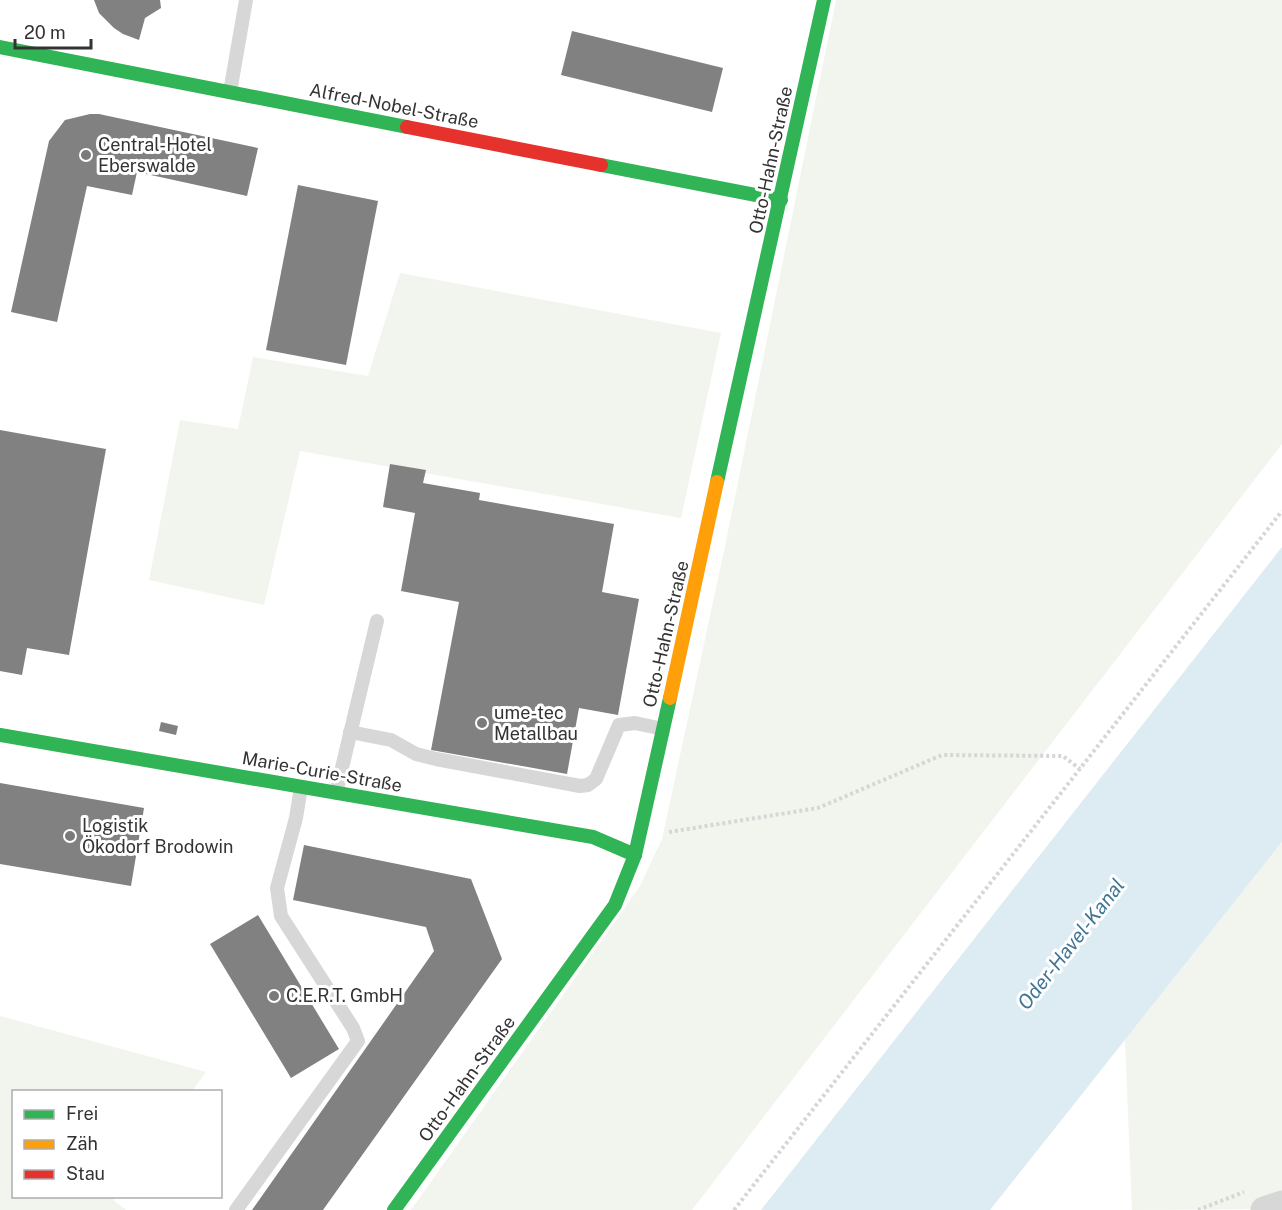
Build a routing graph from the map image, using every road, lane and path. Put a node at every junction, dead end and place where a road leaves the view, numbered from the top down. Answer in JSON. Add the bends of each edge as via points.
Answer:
{"nodes":[{"id":1,"x":246,"y":0,"type":"edge"},
{"id":2,"x":824,"y":0,"type":"edge"},
{"id":3,"x":0,"y":47,"type":"edge"},
{"id":4,"x":230,"y":92,"type":"junction"},
{"id":5,"x":781,"y":200,"type":"junction"},
{"id":6,"x":1282,"y":511,"type":"edge"},
{"id":7,"x":376,"y":621,"type":"dead end"},
{"id":8,"x":663,"y":729,"type":"junction"},
{"id":9,"x":350,"y":732,"type":"junction"},
{"id":10,"x":0,"y":735,"type":"edge"},
{"id":11,"x":1080,"y":769,"type":"junction"},
{"id":12,"x":301,"y":787,"type":"junction"},
{"id":13,"x":336,"y":793,"type":"junction"},
{"id":14,"x":640,"y":836,"type":"junction"},
{"id":15,"x":635,"y":855,"type":"junction"},
{"id":16,"x":1259,"y":1199,"type":"edge"},
{"id":17,"x":1282,"y":1204,"type":"edge"},
{"id":18,"x":236,"y":1210,"type":"edge"},
{"id":19,"x":394,"y":1210,"type":"edge"},
{"id":20,"x":734,"y":1210,"type":"edge"},
{"id":21,"x":1198,"y":1210,"type":"edge"}],
"edges":[{"from":1,"to":4,"type":"lane"},
{"from":2,"to":5,"type":"street","name":"Otto-Hahn-Straße"},
{"from":3,"to":4,"type":"street","name":"Alfred-Nobel-Straße"},
{"from":4,"to":5,"type":"street","name":"Alfred-Nobel-Straße"},
{"from":5,"to":8,"type":"street","name":"Otto-Hahn-Straße"},
{"from":6,"to":11,"type":"path"},
{"from":7,"to":9,"type":"lane"},
{"from":8,"to":9,"type":"lane","via":[[635,723],[619,725],[596,779],[580,786],[436,759],[416,754],[391,740]]},
{"from":8,"to":14,"type":"street","name":"Otto-Hahn-Straße"},
{"from":9,"to":13,"type":"lane"},
{"from":10,"to":12,"type":"street","name":"Marie-Curie-Straße"},
{"from":11,"to":14,"type":"path","via":[[1063,756],[942,755],[818,808]]},
{"from":11,"to":20,"type":"path"},
{"from":12,"to":13,"type":"street","name":"Marie-Curie-Straße"},
{"from":12,"to":18,"type":"lane","via":[[277,888],[281,916],[353,1028],[357,1041]]},
{"from":13,"to":15,"type":"street","name":"Marie-Curie-Straße","via":[[592,837]]},
{"from":14,"to":15,"type":"street","name":"Otto-Hahn-Straße"},
{"from":15,"to":19,"type":"street","name":"Otto-Hahn-Straße","via":[[615,905]]},
{"from":16,"to":17,"type":"street"},
{"from":16,"to":21,"type":"path"}]}
